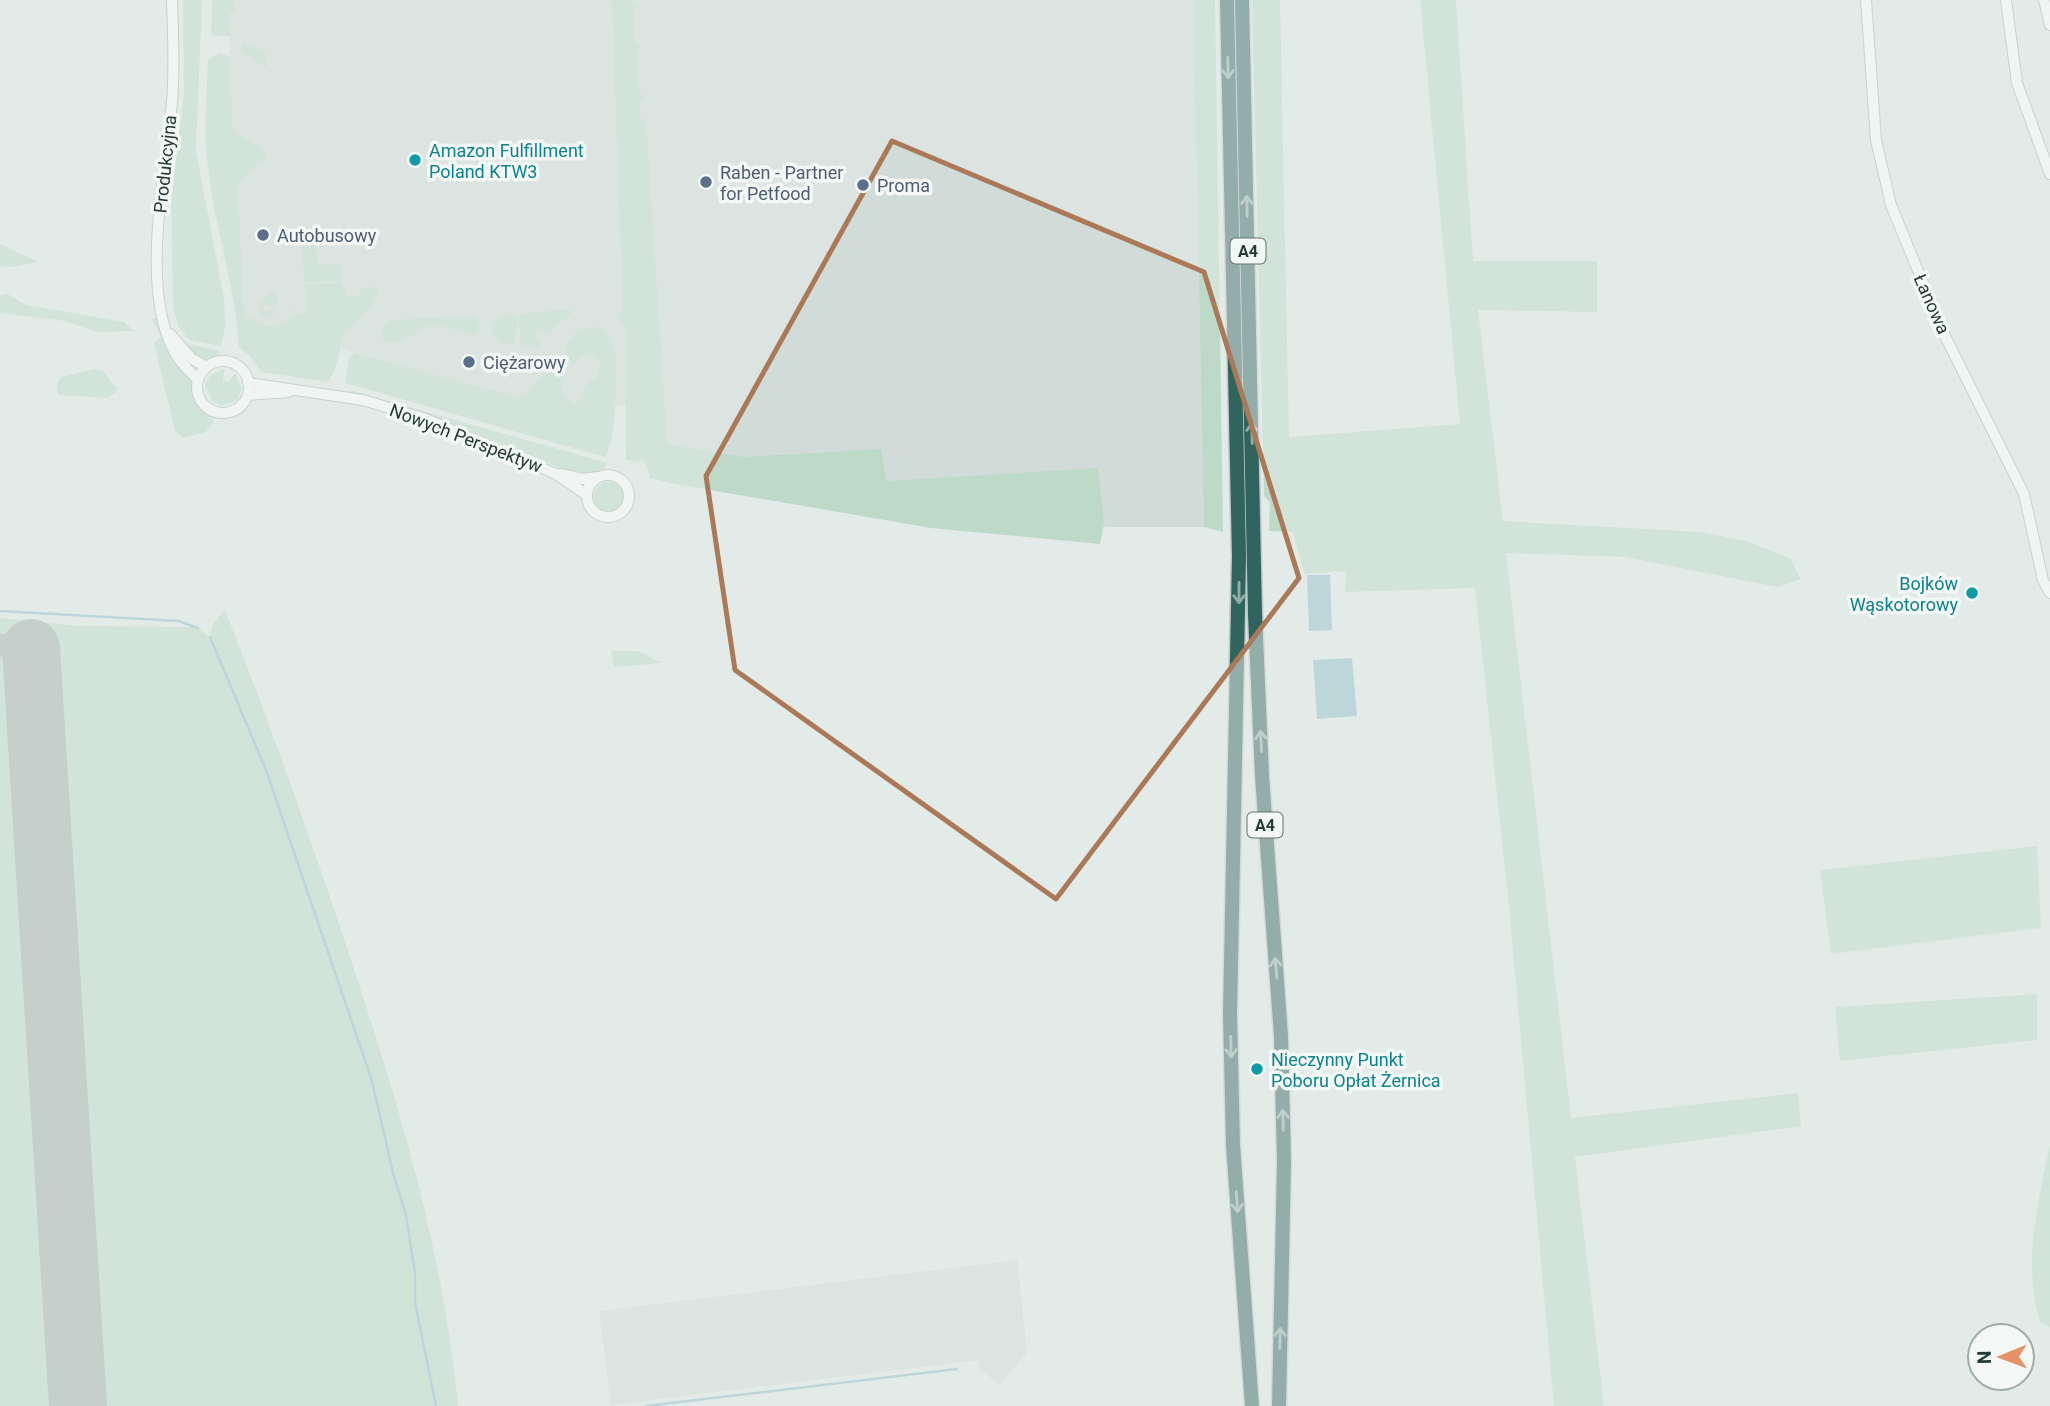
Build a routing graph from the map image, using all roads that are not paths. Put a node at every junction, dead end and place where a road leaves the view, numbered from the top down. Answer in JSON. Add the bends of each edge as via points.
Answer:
{"nodes":[{"id":1,"x":172,"y":0,"type":"edge"},
{"id":2,"x":1227,"y":0,"type":"edge"},
{"id":3,"x":1242,"y":0,"type":"edge"},
{"id":4,"x":1866,"y":0,"type":"edge"},
{"id":5,"x":2006,"y":0,"type":"edge"},
{"id":6,"x":2044,"y":0,"type":"edge"},
{"id":7,"x":2050,"y":25,"type":"edge"},
{"id":8,"x":2050,"y":174,"type":"edge"},
{"id":9,"x":166,"y":328,"type":"junction"},
{"id":10,"x":207,"y":367,"type":"junction"},
{"id":11,"x":198,"y":380,"type":"junction"},
{"id":12,"x":248,"y":383,"type":"junction"},
{"id":13,"x":293,"y":391,"type":"junction"},
{"id":14,"x":248,"y":395,"type":"junction"},
{"id":15,"x":556,"y":474,"type":"junction"},
{"id":16,"x":597,"y":477,"type":"junction"},
{"id":17,"x":587,"y":495,"type":"junction"},
{"id":18,"x":2050,"y":593,"type":"edge"},
{"id":19,"x":1252,"y":1406,"type":"edge"},
{"id":20,"x":1279,"y":1406,"type":"edge"}],
"edges":[{"from":1,"to":9,"type":"street","name":"Produkcyjna","via":[[172,103],[158,230],[160,304]]},
{"from":2,"to":19,"type":"highway","number":"A4","one_way":true,"via":[[1239,555],[1233,1145]]},
{"from":20,"to":3,"type":"highway","number":"A4","one_way":true,"via":[[1284,1162],[1281,1036],[1262,776]]},
{"from":4,"to":18,"type":"street","name":"Łanowa","via":[[1877,140],[1891,205],[1944,334],[2024,494]]},
{"from":5,"to":8,"type":"street","via":[[2017,83]]},
{"from":6,"to":7,"type":"street"},
{"from":9,"to":10,"type":"street","name":"Produkcyjna","via":[[185,353]]},
{"from":9,"to":11,"type":"street","name":"Produkcyjna","via":[[177,357]]},
{"from":10,"to":11,"type":"street"},
{"from":10,"to":12,"type":"street","via":[[232,363],[244,372]]},
{"from":11,"to":14,"type":"street","via":[[200,398],[212,410],[237,409]]},
{"from":12,"to":13,"type":"street","name":"Nowych Perspektyw"},
{"from":12,"to":14,"type":"street"},
{"from":13,"to":14,"type":"street","name":"Nowych Perspektyw"},
{"from":13,"to":15,"type":"street","name":"Nowych Perspektyw","via":[[394,408]]},
{"from":15,"to":16,"type":"street","name":"Nowych Perspektyw"},
{"from":15,"to":17,"type":"street","name":"Nowych Perspektyw"},
{"from":16,"to":17,"type":"street"},
{"from":16,"to":17,"type":"street","via":[[612,474],[622,480],[630,495],[626,506],[612,516],[600,515],[590,507]]}]}
